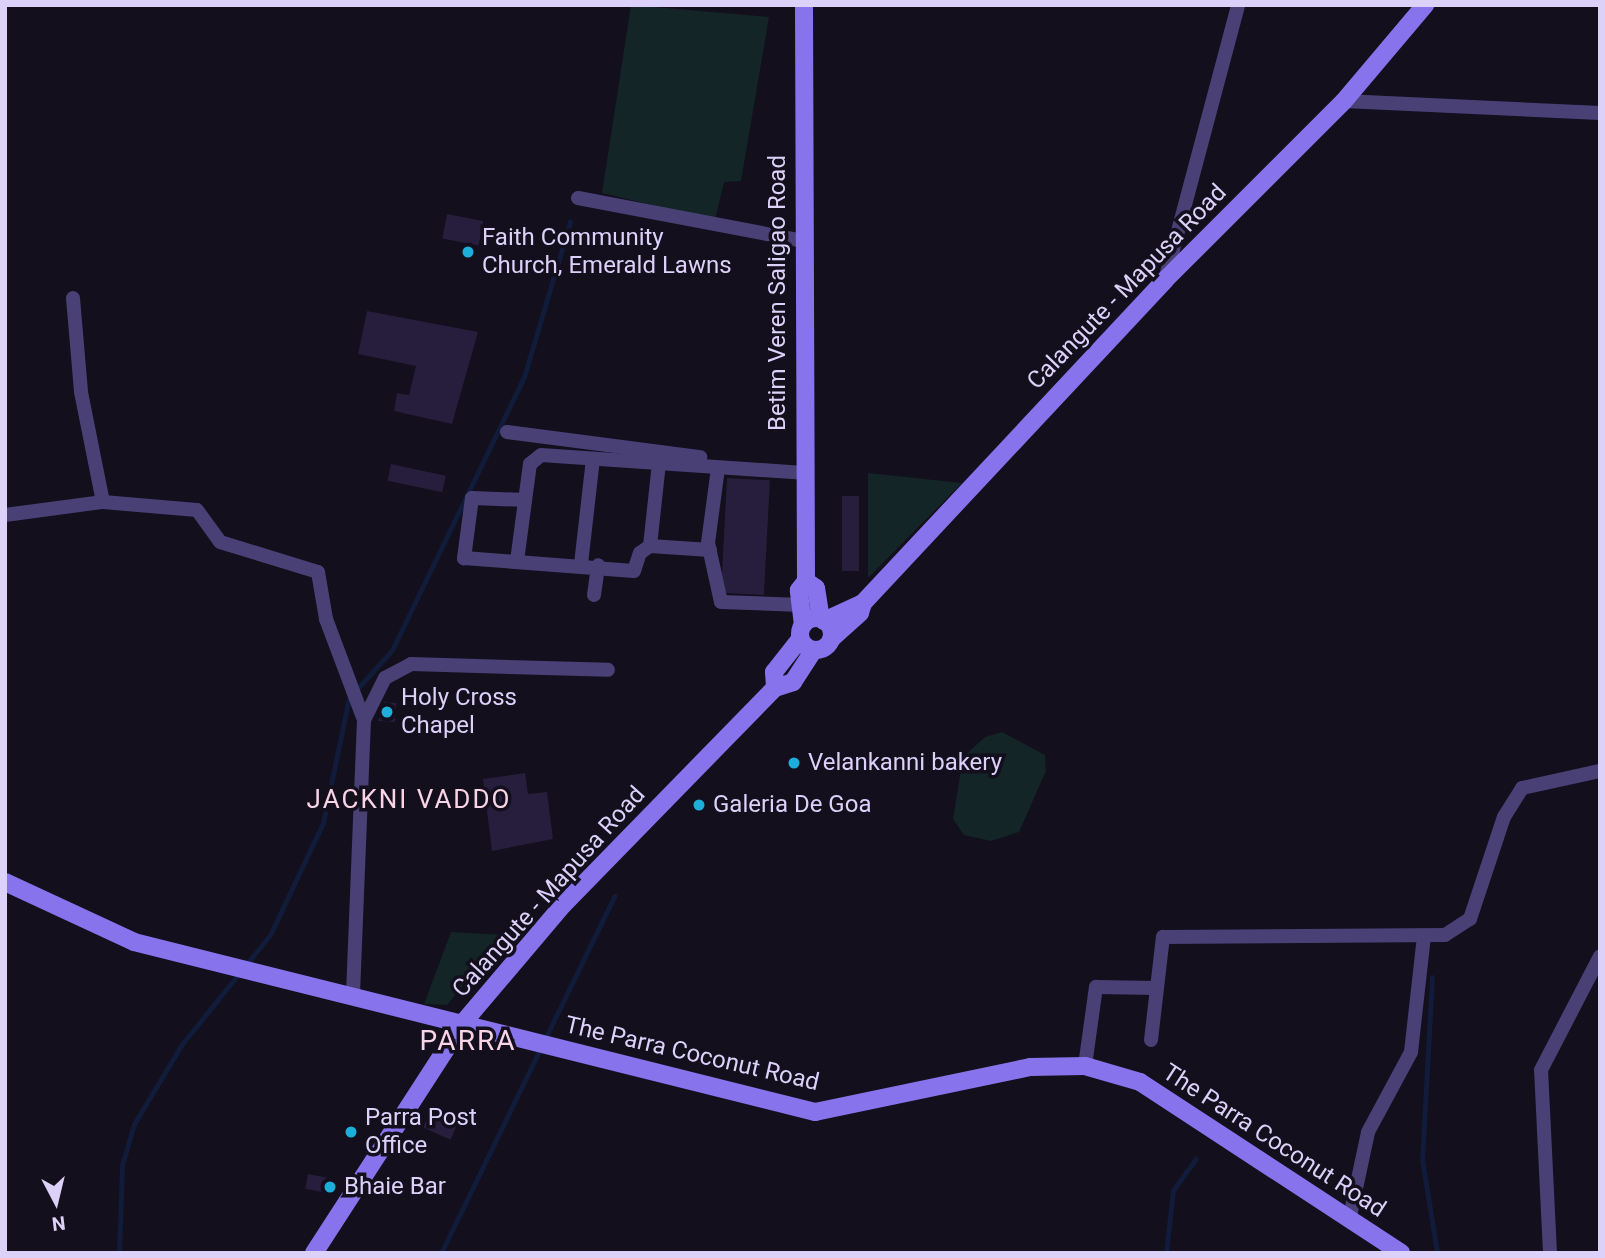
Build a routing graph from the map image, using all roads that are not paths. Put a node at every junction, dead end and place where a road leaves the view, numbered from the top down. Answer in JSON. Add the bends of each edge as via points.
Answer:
{"nodes":[{"id":1,"x":803,"y":5,"type":"edge"},
{"id":2,"x":1238,"y":5,"type":"edge"},
{"id":3,"x":1424,"y":5,"type":"edge"},
{"id":4,"x":1344,"y":101,"type":"junction"},
{"id":5,"x":1600,"y":113,"type":"edge"},
{"id":6,"x":578,"y":198,"type":"dead end"},
{"id":7,"x":803,"y":241,"type":"junction"},
{"id":8,"x":1165,"y":280,"type":"junction"},
{"id":9,"x":73,"y":299,"type":"dead end"},
{"id":10,"x":507,"y":432,"type":"dead end"},
{"id":11,"x":593,"y":459,"type":"junction"},
{"id":12,"x":659,"y":463,"type":"junction"},
{"id":13,"x":718,"y":468,"type":"junction"},
{"id":14,"x":803,"y":470,"type":"junction"},
{"id":15,"x":525,"y":500,"type":"junction"},
{"id":16,"x":103,"y":502,"type":"junction"},
{"id":17,"x":5,"y":515,"type":"edge"},
{"id":18,"x":650,"y":547,"type":"junction"},
{"id":19,"x":710,"y":550,"type":"junction"},
{"id":20,"x":517,"y":561,"type":"junction"},
{"id":21,"x":581,"y":564,"type":"junction"},
{"id":22,"x":598,"y":565,"type":"junction"},
{"id":23,"x":806,"y":581,"type":"junction"},
{"id":24,"x":594,"y":596,"type":"dead end"},
{"id":25,"x":863,"y":603,"type":"junction"},
{"id":26,"x":801,"y":605,"type":"junction"},
{"id":27,"x":823,"y":620,"type":"junction"},
{"id":28,"x":806,"y":638,"type":"junction"},
{"id":29,"x":831,"y":639,"type":"junction"},
{"id":30,"x":608,"y":670,"type":"dead end"},
{"id":31,"x":364,"y":719,"type":"junction"},
{"id":32,"x":1600,"y":771,"type":"edge"},
{"id":33,"x":5,"y":882,"type":"edge"},
{"id":34,"x":1424,"y":936,"type":"junction"},
{"id":35,"x":1600,"y":956,"type":"edge"},
{"id":36,"x":1157,"y":988,"type":"junction"},
{"id":37,"x":353,"y":996,"type":"junction"},
{"id":38,"x":462,"y":1024,"type":"junction"},
{"id":39,"x":1152,"y":1040,"type":"dead end"},
{"id":40,"x":1085,"y":1066,"type":"junction"},
{"id":41,"x":1349,"y":1222,"type":"junction"},
{"id":42,"x":314,"y":1253,"type":"edge"},
{"id":43,"x":1401,"y":1253,"type":"edge"},
{"id":44,"x":1550,"y":1253,"type":"edge"}],
"edges":[{"from":1,"to":7,"type":"main road","name":"Betim Veren Saligao Road"},
{"from":2,"to":8,"type":"street"},
{"from":3,"to":4,"type":"main road","name":"Calangute - Mapusa Road"},
{"from":4,"to":5,"type":"street"},
{"from":4,"to":8,"type":"main road","name":"Calangute - Mapusa Road"},
{"from":6,"to":7,"type":"street"},
{"from":7,"to":14,"type":"main road","name":"Betim Veren Saligao Road"},
{"from":8,"to":25,"type":"main road","name":"Calangute - Mapusa Road"},
{"from":9,"to":16,"type":"street","via":[[81,392]]},
{"from":10,"to":14,"type":"street"},
{"from":11,"to":12,"type":"street"},
{"from":11,"to":15,"type":"street","via":[[534,458]]},
{"from":11,"to":21,"type":"street"},
{"from":12,"to":13,"type":"street"},
{"from":12,"to":18,"type":"street"},
{"from":13,"to":14,"type":"street"},
{"from":13,"to":19,"type":"street"},
{"from":14,"to":23,"type":"main road","name":"Betim Veren Saligao Road"},
{"from":15,"to":20,"type":"street"},
{"from":15,"to":20,"type":"street","via":[[478,496],[469,505],[464,558]]},
{"from":16,"to":17,"type":"street"},
{"from":16,"to":31,"type":"street","via":[[197,510],[220,542],[318,572],[326,619]]},
{"from":18,"to":19,"type":"street"},
{"from":18,"to":22,"type":"street","via":[[640,552],[634,570]]},
{"from":19,"to":26,"type":"street","via":[[725,606]]},
{"from":20,"to":21,"type":"street"},
{"from":21,"to":22,"type":"street"},
{"from":22,"to":24,"type":"street"},
{"from":23,"to":26,"type":"main road","name":"Betim Veren Saligao Road"},
{"from":23,"to":27,"type":"main road","name":"Betim Veren Saligao Road","via":[[816,588]]},
{"from":25,"to":27,"type":"main road","name":"Calangute - Mapusa Road"},
{"from":25,"to":29,"type":"main road","name":"Calangute - Mapusa Road","via":[[860,613]]},
{"from":26,"to":28,"type":"main road","name":"Betim Veren Saligao Road"},
{"from":27,"to":28,"type":"main road","name":"Calangute - Mapusa Road"},
{"from":27,"to":29,"type":"main road"},
{"from":28,"to":29,"type":"main road","name":"Calangute - Mapusa Road"},
{"from":28,"to":38,"type":"main road","name":"Calangute - Mapusa Road","via":[[793,682],[775,688],[563,905]]},
{"from":30,"to":31,"type":"street","via":[[411,664],[385,678]]},
{"from":31,"to":37,"type":"street"},
{"from":32,"to":34,"type":"street","via":[[1522,788],[1504,817],[1470,919],[1445,935]]},
{"from":33,"to":37,"type":"main road","name":"The Parra Coconut Road","via":[[134,942]]},
{"from":34,"to":36,"type":"street","via":[[1163,937]]},
{"from":34,"to":41,"type":"street","via":[[1411,1052],[1368,1132]]},
{"from":35,"to":44,"type":"street","via":[[1541,1070]]},
{"from":36,"to":39,"type":"street"},
{"from":36,"to":40,"type":"street","via":[[1096,987]]},
{"from":37,"to":38,"type":"main road","name":"The Parra Coconut Road"},
{"from":38,"to":40,"type":"main road","name":"The Parra Coconut Road","via":[[815,1112],[1030,1067]]},
{"from":38,"to":42,"type":"main road","name":"Calangute - Mapusa Road"},
{"from":40,"to":41,"type":"main road","name":"The Parra Coconut Road","via":[[1140,1082]]},
{"from":41,"to":43,"type":"main road","name":"The Parra Coconut Road"}]}
